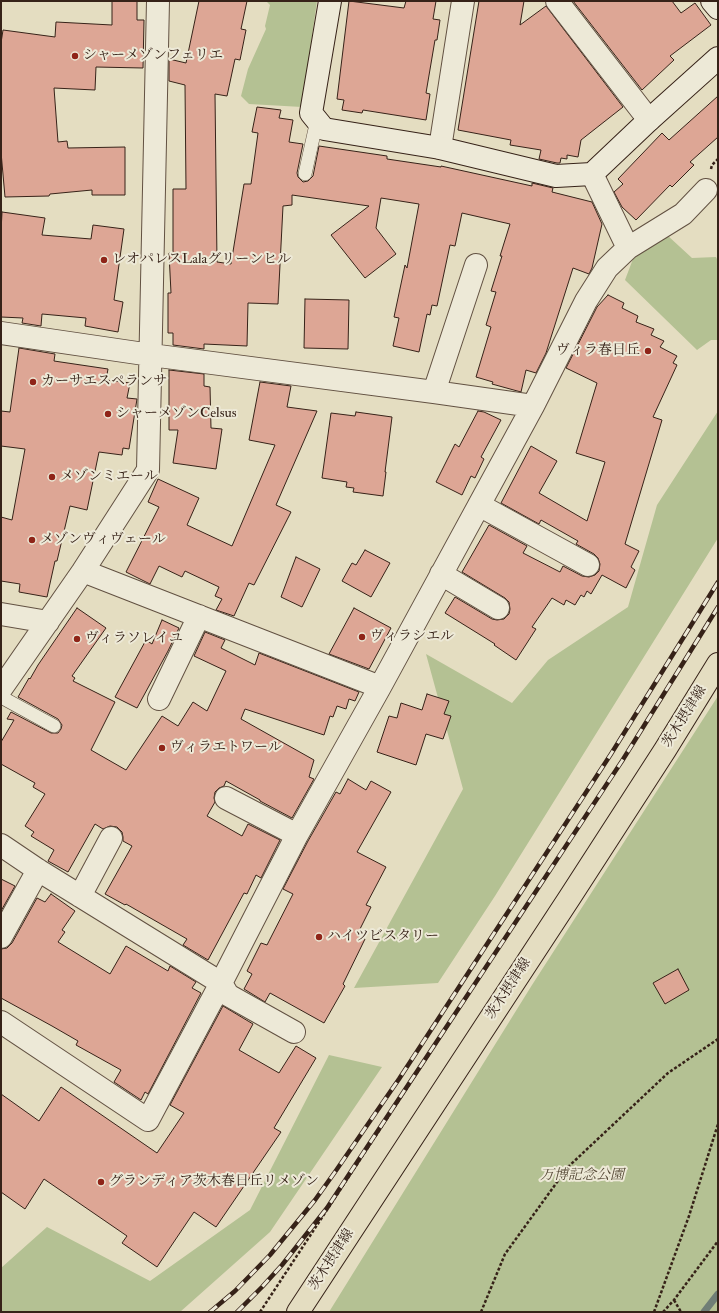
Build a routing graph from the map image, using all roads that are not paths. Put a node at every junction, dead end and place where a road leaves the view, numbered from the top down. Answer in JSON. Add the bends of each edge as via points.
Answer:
{"nodes":[{"id":1,"x":158,"y":1,"type":"edge"},
{"id":2,"x":330,"y":1,"type":"edge"},
{"id":3,"x":463,"y":1,"type":"edge"},
{"id":4,"x":557,"y":1,"type":"edge"},
{"id":5,"x":712,"y":1,"type":"edge"},
{"id":6,"x":718,"y":8,"type":"edge"},
{"id":7,"x":718,"y":58,"type":"edge"},
{"id":8,"x":317,"y":120,"type":"junction"},
{"id":9,"x":648,"y":120,"type":"junction"},
{"id":10,"x":440,"y":148,"type":"junction"},
{"id":11,"x":305,"y":174,"type":"dead end"},
{"id":12,"x":592,"y":174,"type":"junction"},
{"id":13,"x":706,"y":190,"type":"dead end"},
{"id":14,"x":628,"y":248,"type":"junction"},
{"id":15,"x":476,"y":265,"type":"dead end"},
{"id":16,"x":1,"y":333,"type":"edge"},
{"id":17,"x":151,"y":355,"type":"junction"},
{"id":18,"x":434,"y":392,"type":"junction"},
{"id":19,"x":533,"y":406,"type":"junction"},
{"id":20,"x":479,"y":505,"type":"junction"},
{"id":21,"x":588,"y":565,"type":"dead end"},
{"id":22,"x":83,"y":571,"type":"junction"},
{"id":23,"x":441,"y":574,"type":"junction"},
{"id":24,"x":498,"y":608,"type":"dead end"},
{"id":25,"x":1,"y":614,"type":"edge"},
{"id":26,"x":199,"y":616,"type":"junction"},
{"id":27,"x":48,"y":622,"type":"junction"},
{"id":28,"x":718,"y":664,"type":"edge"},
{"id":29,"x":380,"y":687,"type":"junction"},
{"id":30,"x":1,"y":689,"type":"edge"},
{"id":31,"x":1,"y":697,"type":"edge"},
{"id":32,"x":159,"y":699,"type":"dead end"},
{"id":33,"x":54,"y":726,"type":"dead end"},
{"id":34,"x":226,"y":798,"type":"dead end"},
{"id":35,"x":297,"y":835,"type":"junction"},
{"id":36,"x":111,"y":838,"type":"dead end"},
{"id":37,"x":1,"y":845,"type":"edge"},
{"id":38,"x":38,"y":870,"type":"junction"},
{"id":39,"x":80,"y":896,"type":"junction"},
{"id":40,"x":1,"y":937,"type":"edge"},
{"id":41,"x":221,"y":983,"type":"junction"},
{"id":42,"x":1,"y":1022,"type":"edge"},
{"id":43,"x":294,"y":1032,"type":"dead end"},
{"id":44,"x":298,"y":1312,"type":"edge"}],
"edges":[{"from":1,"to":17,"type":"street"},
{"from":2,"to":8,"type":"street","via":[[311,113]]},
{"from":3,"to":10,"type":"street"},
{"from":4,"to":9,"type":"street"},
{"from":5,"to":6,"type":"street"},
{"from":7,"to":9,"type":"street"},
{"from":8,"to":10,"type":"street","via":[[324,129]]},
{"from":8,"to":11,"type":"lane"},
{"from":9,"to":12,"type":"street"},
{"from":10,"to":12,"type":"street","via":[[556,176]]},
{"from":12,"to":14,"type":"street"},
{"from":13,"to":14,"type":"street","via":[[683,214]]},
{"from":14,"to":19,"type":"street","via":[[607,268],[586,301]]},
{"from":15,"to":18,"type":"street"},
{"from":16,"to":17,"type":"street"},
{"from":17,"to":18,"type":"street"},
{"from":17,"to":22,"type":"street","via":[[148,470]]},
{"from":18,"to":19,"type":"street"},
{"from":19,"to":20,"type":"street"},
{"from":20,"to":21,"type":"street"},
{"from":20,"to":23,"type":"street"},
{"from":22,"to":26,"type":"street"},
{"from":22,"to":27,"type":"street"},
{"from":23,"to":24,"type":"street"},
{"from":23,"to":29,"type":"street"},
{"from":25,"to":27,"type":"street"},
{"from":26,"to":29,"type":"street"},
{"from":26,"to":32,"type":"street"},
{"from":27,"to":30,"type":"street"},
{"from":28,"to":44,"type":"main road","name":"茨木摂津線","via":[[570,897]]},
{"from":29,"to":35,"type":"street"},
{"from":31,"to":33,"type":"lane"},
{"from":34,"to":35,"type":"street"},
{"from":35,"to":41,"type":"street"},
{"from":36,"to":39,"type":"street"},
{"from":37,"to":38,"type":"street"},
{"from":38,"to":39,"type":"street"},
{"from":38,"to":40,"type":"street"},
{"from":39,"to":41,"type":"street"},
{"from":41,"to":42,"type":"street","via":[[148,1120]]},
{"from":41,"to":43,"type":"street","via":[[228,995]]}]}
